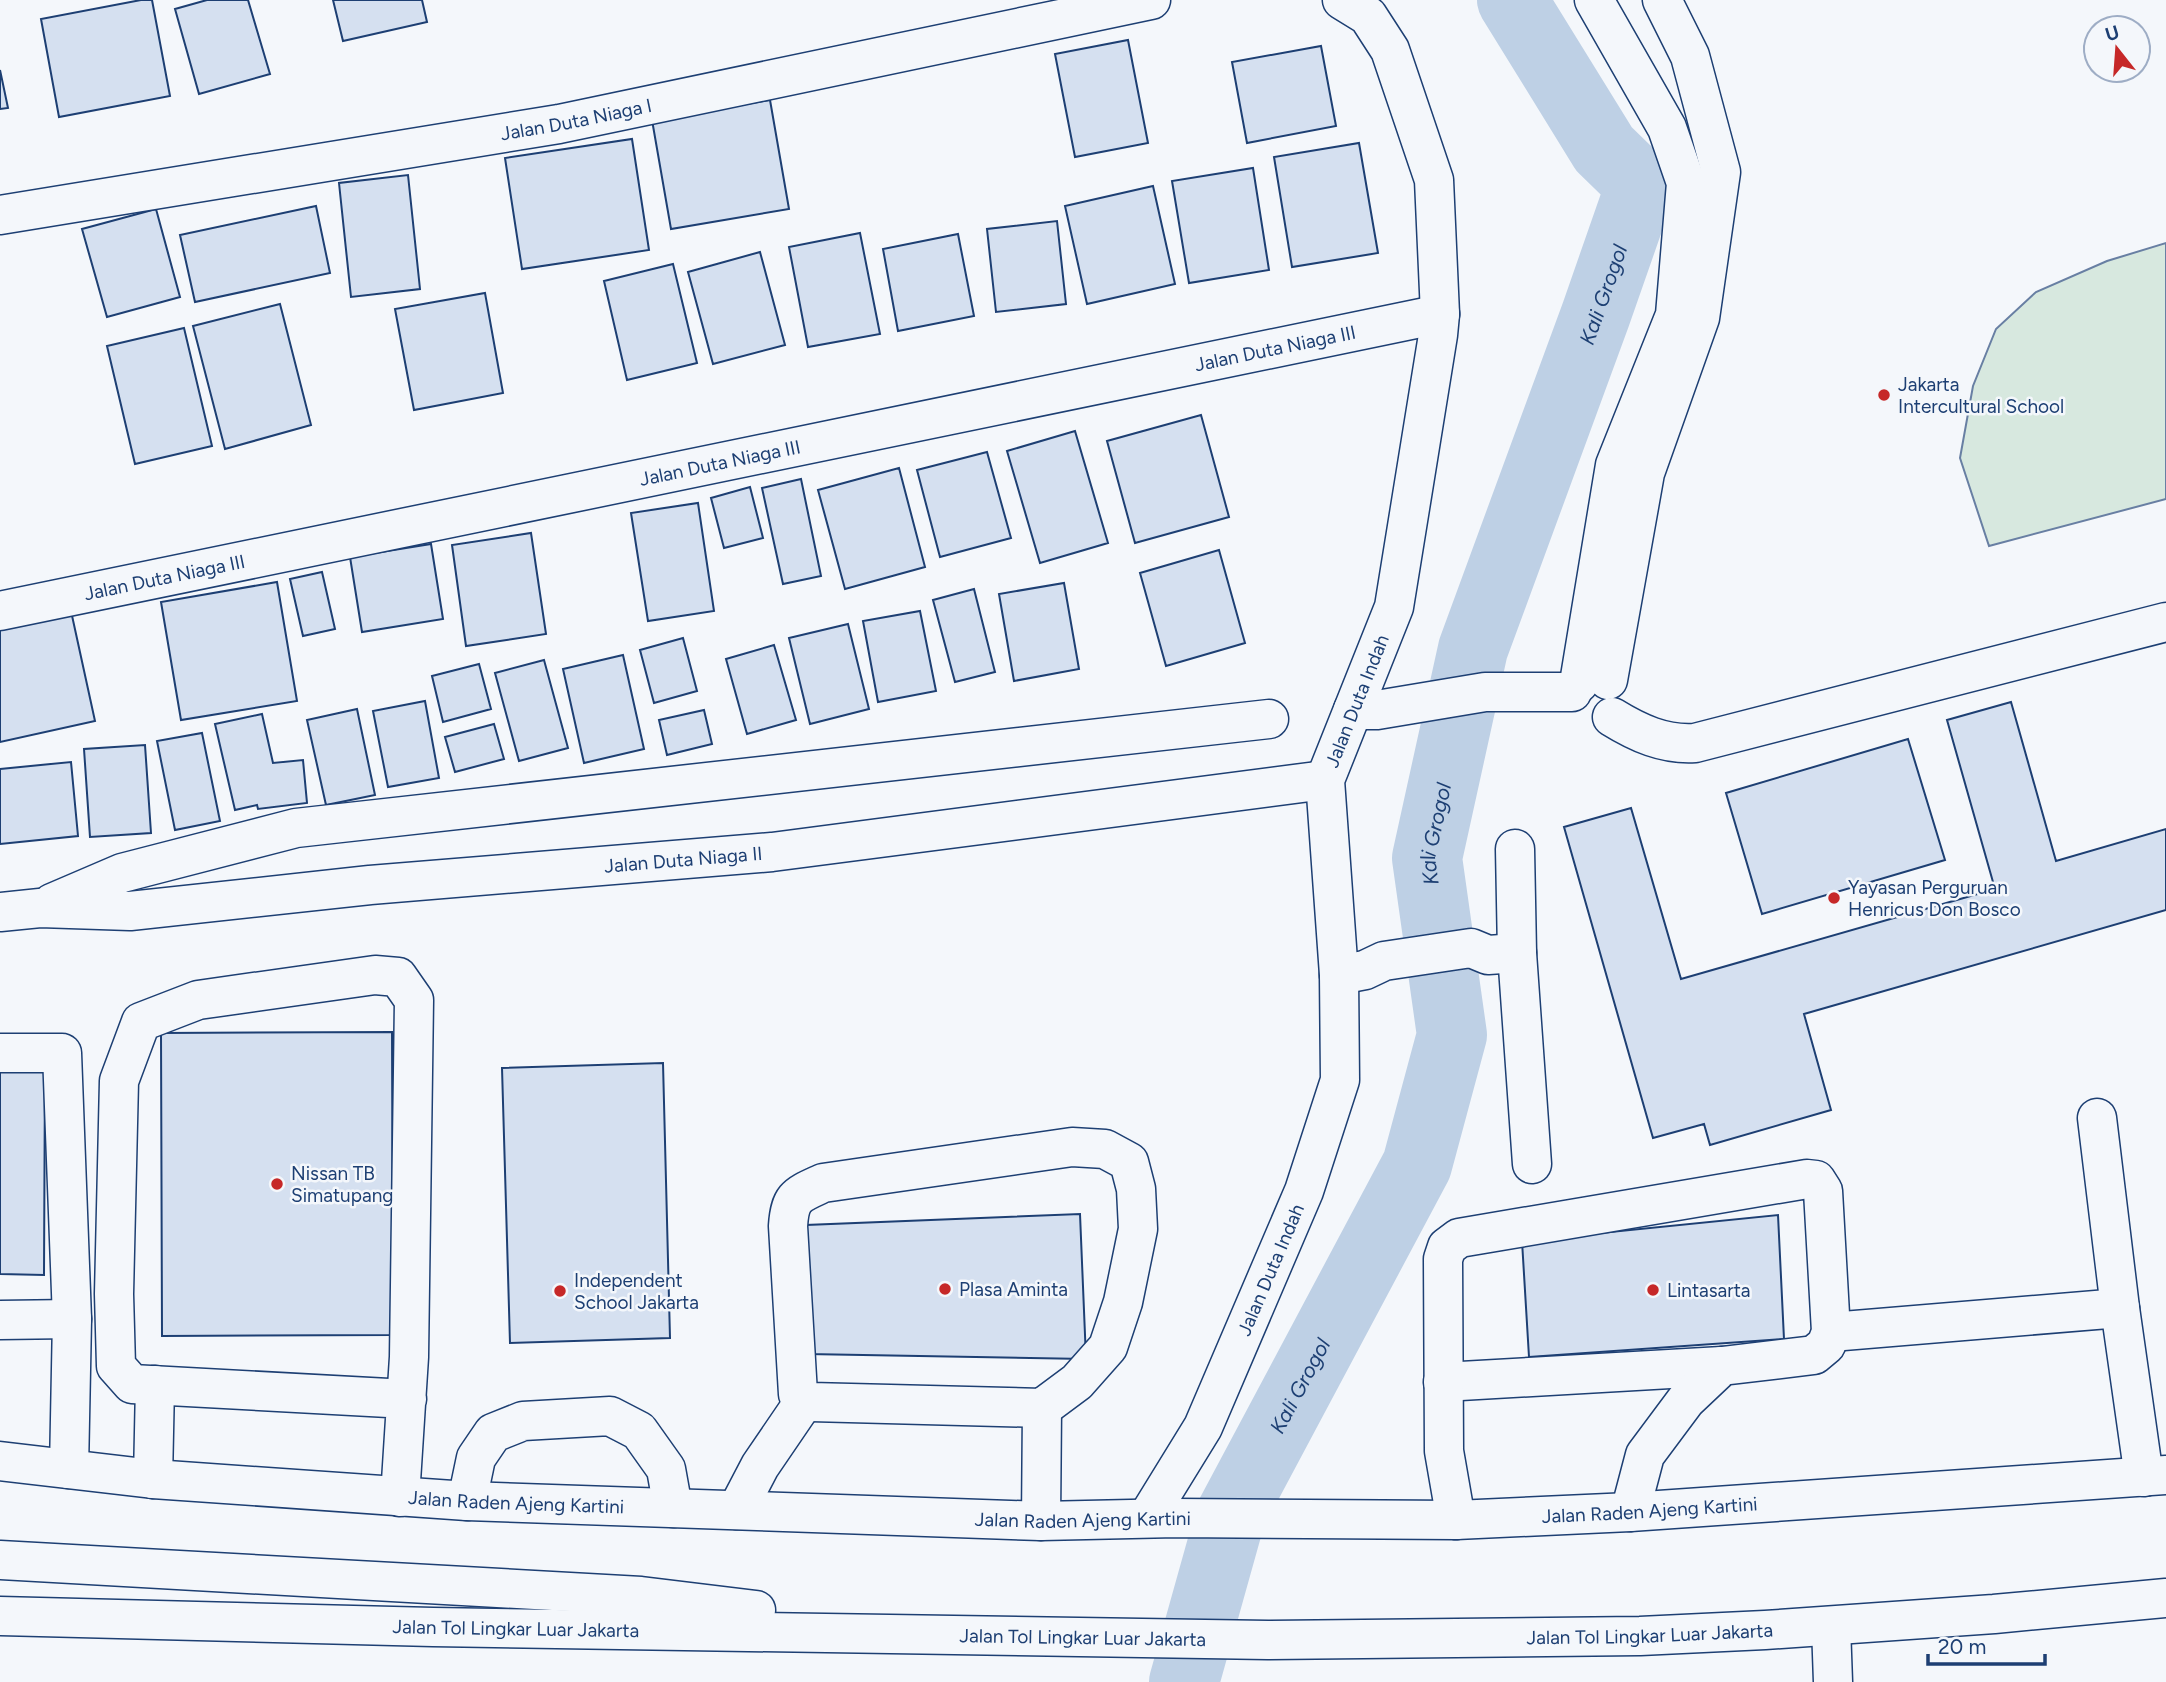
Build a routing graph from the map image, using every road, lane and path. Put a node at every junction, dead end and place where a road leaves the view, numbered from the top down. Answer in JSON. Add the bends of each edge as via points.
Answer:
{"nodes":[{"id":1,"x":1151,"y":0,"type":"edge"},
{"id":2,"x":1594,"y":0,"type":"edge"},
{"id":3,"x":1662,"y":0,"type":"edge"},
{"id":4,"x":1358,"y":5,"type":"edge"},
{"id":5,"x":0,"y":215,"type":"edge"},
{"id":6,"x":1440,"y":314,"type":"junction"},
{"id":7,"x":0,"y":611,"type":"edge"},
{"id":8,"x":2166,"y":622,"type":"edge"},
{"id":9,"x":1586,"y":685,"type":"junction"},
{"id":10,"x":1365,"y":710,"type":"junction"},
{"id":11,"x":1269,"y":719,"type":"dead end"},
{"id":12,"x":1325,"y":780,"type":"junction"},
{"id":13,"x":1515,"y":849,"type":"dead end"},
{"id":14,"x":40,"y":908,"type":"junction"},
{"id":15,"x":0,"y":912,"type":"edge"},
{"id":16,"x":1487,"y":955,"type":"junction"},
{"id":17,"x":1369,"y":971,"type":"junction"},
{"id":18,"x":0,"y":1053,"type":"edge"},
{"id":19,"x":2097,"y":1118,"type":"dead end"},
{"id":20,"x":1532,"y":1164,"type":"dead end"},
{"id":21,"x":2120,"y":1308,"type":"junction"},
{"id":22,"x":72,"y":1319,"type":"junction"},
{"id":23,"x":0,"y":1320,"type":"edge"},
{"id":24,"x":1831,"y":1332,"type":"junction"},
{"id":25,"x":1722,"y":1366,"type":"junction"},
{"id":26,"x":1443,"y":1382,"type":"junction"},
{"id":27,"x":155,"y":1385,"type":"junction"},
{"id":28,"x":407,"y":1399,"type":"junction"},
{"id":29,"x":805,"y":1400,"type":"junction"},
{"id":30,"x":1042,"y":1408,"type":"junction"},
{"id":31,"x":0,"y":1461,"type":"edge"},
{"id":32,"x":69,"y":1468,"type":"junction"},
{"id":33,"x":2155,"y":1476,"type":"edge"},
{"id":34,"x":153,"y":1479,"type":"junction"},
{"id":35,"x":400,"y":1497,"type":"junction"},
{"id":36,"x":467,"y":1501,"type":"junction"},
{"id":37,"x":673,"y":1508,"type":"junction"},
{"id":38,"x":737,"y":1510,"type":"junction"},
{"id":39,"x":1630,"y":1512,"type":"junction"},
{"id":40,"x":1161,"y":1518,"type":"junction"},
{"id":41,"x":1456,"y":1520,"type":"junction"},
{"id":42,"x":1041,"y":1521,"type":"junction"},
{"id":43,"x":0,"y":1560,"type":"edge"},
{"id":44,"x":2166,"y":1598,"type":"edge"},
{"id":45,"x":0,"y":1616,"type":"edge"},
{"id":46,"x":1831,"y":1626,"type":"junction"},
{"id":47,"x":939,"y":1633,"type":"junction"},
{"id":48,"x":1833,"y":1682,"type":"edge"}],
"edges":[{"from":1,"to":5,"type":"main road","name":"Jalan Duta Niaga I","via":[[559,124]]},
{"from":2,"to":9,"type":"main road","via":[[1667,128],[1686,183],[1675,315],[1615,465]]},
{"from":3,"to":9,"type":"main road","via":[[1690,56],[1721,172],[1700,318],[1645,473]]},
{"from":4,"to":6,"type":"main road","name":"Jalan Duta Indah","via":[[1390,50],[1434,180]]},
{"from":6,"to":7,"type":"main road","name":"Jalan Duta Niaga III"},
{"from":6,"to":10,"type":"main road","name":"Jalan Duta Indah","via":[[1394,607]]},
{"from":8,"to":9,"type":"main road","via":[[1695,743],[1665,742],[1634,730],[1612,717],[1620,698],[1616,688]]},
{"from":9,"to":10,"type":"main road","via":[[1485,692]]},
{"from":10,"to":12,"type":"main road","name":"Jalan Duta Indah"},
{"from":11,"to":14,"type":"main road","name":"Jalan Duta Niaga II","via":[[296,828],[122,873]]},
{"from":12,"to":14,"type":"main road","name":"Jalan Duta Niaga II","via":[[772,852],[370,884],[130,911]]},
{"from":12,"to":17,"type":"main road","name":"Jalan Duta Indah"},
{"from":13,"to":16,"type":"main road"},
{"from":14,"to":15,"type":"main road","name":"Jalan Duta Niaga II"},
{"from":16,"to":17,"type":"main road"},
{"from":16,"to":20,"type":"main road"},
{"from":17,"to":40,"type":"main road","name":"Jalan Duta Indah","via":[[1304,1191]]},
{"from":18,"to":22,"type":"main road","via":[[62,1053]]},
{"from":19,"to":21,"type":"main road"},
{"from":21,"to":24,"type":"main road"},
{"from":21,"to":33,"type":"main road"},
{"from":22,"to":23,"type":"main road"},
{"from":22,"to":32,"type":"main road"},
{"from":24,"to":25,"type":"main road","via":[[1826,1345],[1814,1355]]},
{"from":24,"to":26,"type":"main road","via":[[1823,1191],[1816,1180],[1807,1179],[1459,1238],[1447,1247],[1443,1259]]},
{"from":25,"to":26,"type":"main road"},
{"from":25,"to":39,"type":"main road","via":[[1686,1400],[1645,1455]]},
{"from":26,"to":41,"type":"main road","via":[[1444,1451]]},
{"from":27,"to":28,"type":"main road"},
{"from":27,"to":28,"type":"main road","via":[[132,1384],[116,1366],[119,1081],[141,1022],[198,1000],[375,975],[398,977],[414,1000]]},
{"from":27,"to":34,"type":"main road"},
{"from":28,"to":35,"type":"main road"},
{"from":29,"to":30,"type":"main road"},
{"from":29,"to":30,"type":"main road","via":[[797,1389],[788,1226],[789,1208],[800,1194],[822,1183],[1007,1154],[1072,1147],[1105,1149],[1129,1162],[1136,1189],[1138,1229],[1123,1302],[1108,1346],[1077,1382]]},
{"from":29,"to":38,"type":"main road","via":[[760,1466]]},
{"from":30,"to":42,"type":"main road"},
{"from":31,"to":32,"type":"main road","name":"Jalan Raden Ajeng Kartini"},
{"from":32,"to":34,"type":"main road","name":"Jalan Raden Ajeng Kartini"},
{"from":33,"to":39,"type":"main road","name":"Jalan Raden Ajeng Kartini"},
{"from":34,"to":35,"type":"main road","name":"Jalan Raden Ajeng Kartini"},
{"from":35,"to":36,"type":"main road","name":"Jalan Raden Ajeng Kartini"},
{"from":36,"to":37,"type":"main road","name":"Jalan Raden Ajeng Kartini"},
{"from":36,"to":37,"type":"main road","via":[[475,1458],[493,1433],[523,1421],[610,1416],[639,1431],[666,1469]]},
{"from":37,"to":38,"type":"main road","name":"Jalan Raden Ajeng Kartini"},
{"from":38,"to":42,"type":"main road","name":"Jalan Raden Ajeng Kartini"},
{"from":39,"to":41,"type":"main road","name":"Jalan Raden Ajeng Kartini"},
{"from":40,"to":41,"type":"main road","name":"Jalan Raden Ajeng Kartini"},
{"from":40,"to":42,"type":"main road","name":"Jalan Raden Ajeng Kartini"},
{"from":43,"to":47,"type":"main road","via":[[641,1596]]},
{"from":44,"to":46,"type":"main road","name":"Jalan Tol Lingkar Luar Jakarta"},
{"from":45,"to":47,"type":"main road","name":"Jalan Tol Lingkar Luar Jakarta"},
{"from":46,"to":47,"type":"main road","name":"Jalan Tol Lingkar Luar Jakarta","via":[[1640,1636],[1268,1640]]},
{"from":46,"to":48,"type":"main road"}]}
